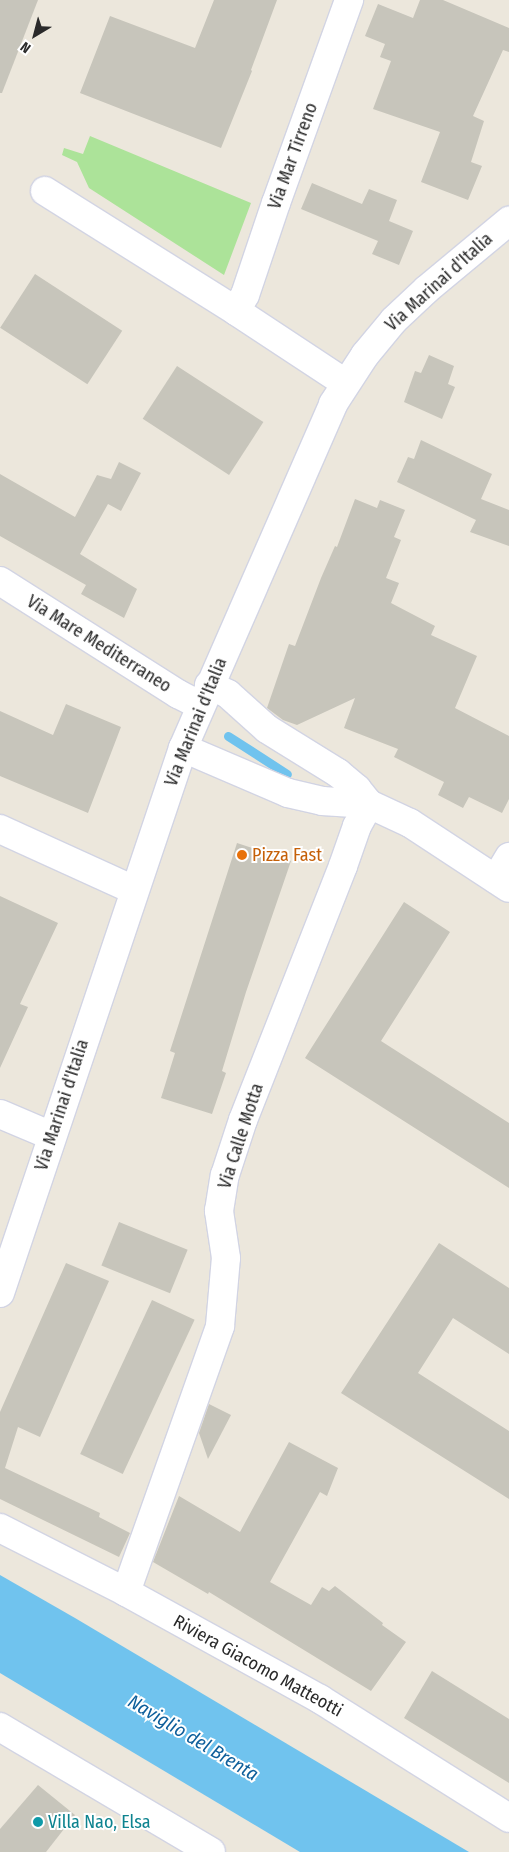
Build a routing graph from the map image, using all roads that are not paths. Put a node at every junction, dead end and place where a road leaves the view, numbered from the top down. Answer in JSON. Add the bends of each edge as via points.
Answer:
{"nodes":[{"id":1,"x":349,"y":0,"type":"edge"},
{"id":2,"x":45,"y":191,"type":"dead end"},
{"id":3,"x":509,"y":221,"type":"edge"},
{"id":4,"x":236,"y":310,"type":"junction"},
{"id":5,"x":345,"y":383,"type":"junction"},
{"id":6,"x":0,"y":581,"type":"edge"},
{"id":7,"x":204,"y":695,"type":"junction"},
{"id":8,"x":183,"y":748,"type":"junction"},
{"id":9,"x":369,"y":804,"type":"junction"},
{"id":10,"x":0,"y":829,"type":"edge"},
{"id":11,"x":505,"y":875,"type":"edge"},
{"id":12,"x":134,"y":890,"type":"junction"},
{"id":13,"x":0,"y":1114,"type":"edge"},
{"id":14,"x":52,"y":1136,"type":"junction"},
{"id":15,"x":0,"y":1292,"type":"edge"},
{"id":16,"x":0,"y":1528,"type":"edge"},
{"id":17,"x":126,"y":1592,"type":"junction"},
{"id":18,"x":0,"y":1727,"type":"edge"},
{"id":19,"x":509,"y":1818,"type":"edge"},
{"id":20,"x":211,"y":1852,"type":"edge"}],
"edges":[{"from":1,"to":4,"type":"street","name":"Via Mar Tirreno","via":[[245,295]]},
{"from":2,"to":4,"type":"street"},
{"from":3,"to":5,"type":"street","name":"Via Marinai d'Italia","via":[[394,320]]},
{"from":4,"to":5,"type":"street"},
{"from":5,"to":7,"type":"street","name":"Via Marinai d'Italia","via":[[319,433]]},
{"from":6,"to":7,"type":"street","name":"Via Mare Mediterraneo","via":[[178,694]]},
{"from":7,"to":8,"type":"street","name":"Via Marinai d'Italia"},
{"from":7,"to":9,"type":"street","name":"Via Mare Mediterraneo","via":[[228,694],[267,728],[338,773]]},
{"from":8,"to":9,"type":"street","name":"Via Mare Mediterraneo","via":[[288,793],[322,802]]},
{"from":8,"to":12,"type":"street","name":"Via Marinai d'Italia"},
{"from":9,"to":11,"type":"street","name":"Via Mare Mediterraneo"},
{"from":9,"to":17,"type":"street","name":"Via Calle Motta","via":[[357,826],[243,1120],[225,1175],[219,1211],[226,1258],[220,1326]]},
{"from":10,"to":12,"type":"street"},
{"from":12,"to":14,"type":"street","name":"Via Marinai d'Italia"},
{"from":13,"to":14,"type":"street"},
{"from":14,"to":15,"type":"street","name":"Via Marinai d'Italia"},
{"from":16,"to":17,"type":"street","name":"Riviera Giacomo Matteotti"},
{"from":17,"to":19,"type":"street","name":"Riviera Giacomo Matteotti","via":[[320,1699]]},
{"from":18,"to":20,"type":"street"}]}
